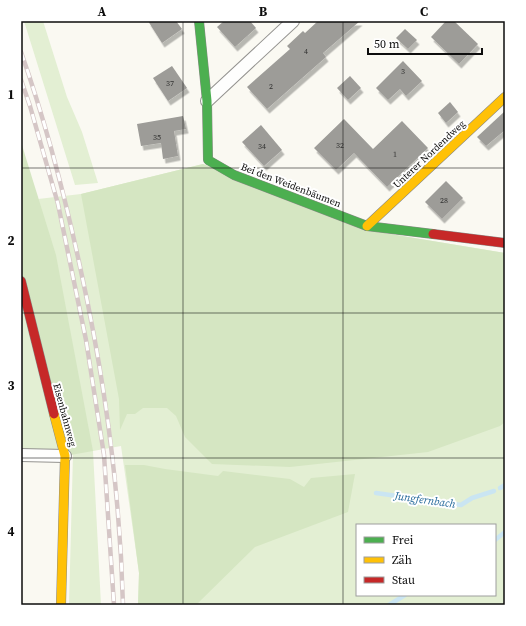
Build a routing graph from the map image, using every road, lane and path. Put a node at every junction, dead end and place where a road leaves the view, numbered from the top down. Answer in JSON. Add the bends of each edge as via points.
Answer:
{"nodes":[{"id":1,"x":199,"y":21,"type":"edge"},
{"id":2,"x":293,"y":21,"type":"edge"},
{"id":3,"x":505,"y":97,"type":"edge"},
{"id":4,"x":207,"y":101,"type":"junction"},
{"id":5,"x":367,"y":226,"type":"junction"},
{"id":6,"x":505,"y":243,"type":"edge"},
{"id":7,"x":21,"y":281,"type":"edge"},
{"id":8,"x":21,"y":455,"type":"edge"},
{"id":9,"x":65,"y":456,"type":"junction"},
{"id":10,"x":61,"y":605,"type":"edge"}],
"edges":[{"from":1,"to":4,"type":"street","name":"Bei den Weidenbäumen"},
{"from":2,"to":4,"type":"street"},
{"from":3,"to":5,"type":"street","name":"Unterer Nordendweg"},
{"from":4,"to":5,"type":"street","name":"Bei den Weidenbäumen","via":[[208,160],[234,175]]},
{"from":5,"to":6,"type":"street","name":"Bei den Weidenbäumen"},
{"from":7,"to":9,"type":"street","name":"Eisenbahnweg"},
{"from":8,"to":9,"type":"street"},
{"from":9,"to":10,"type":"street","name":"Eisenbahnweg"}]}
